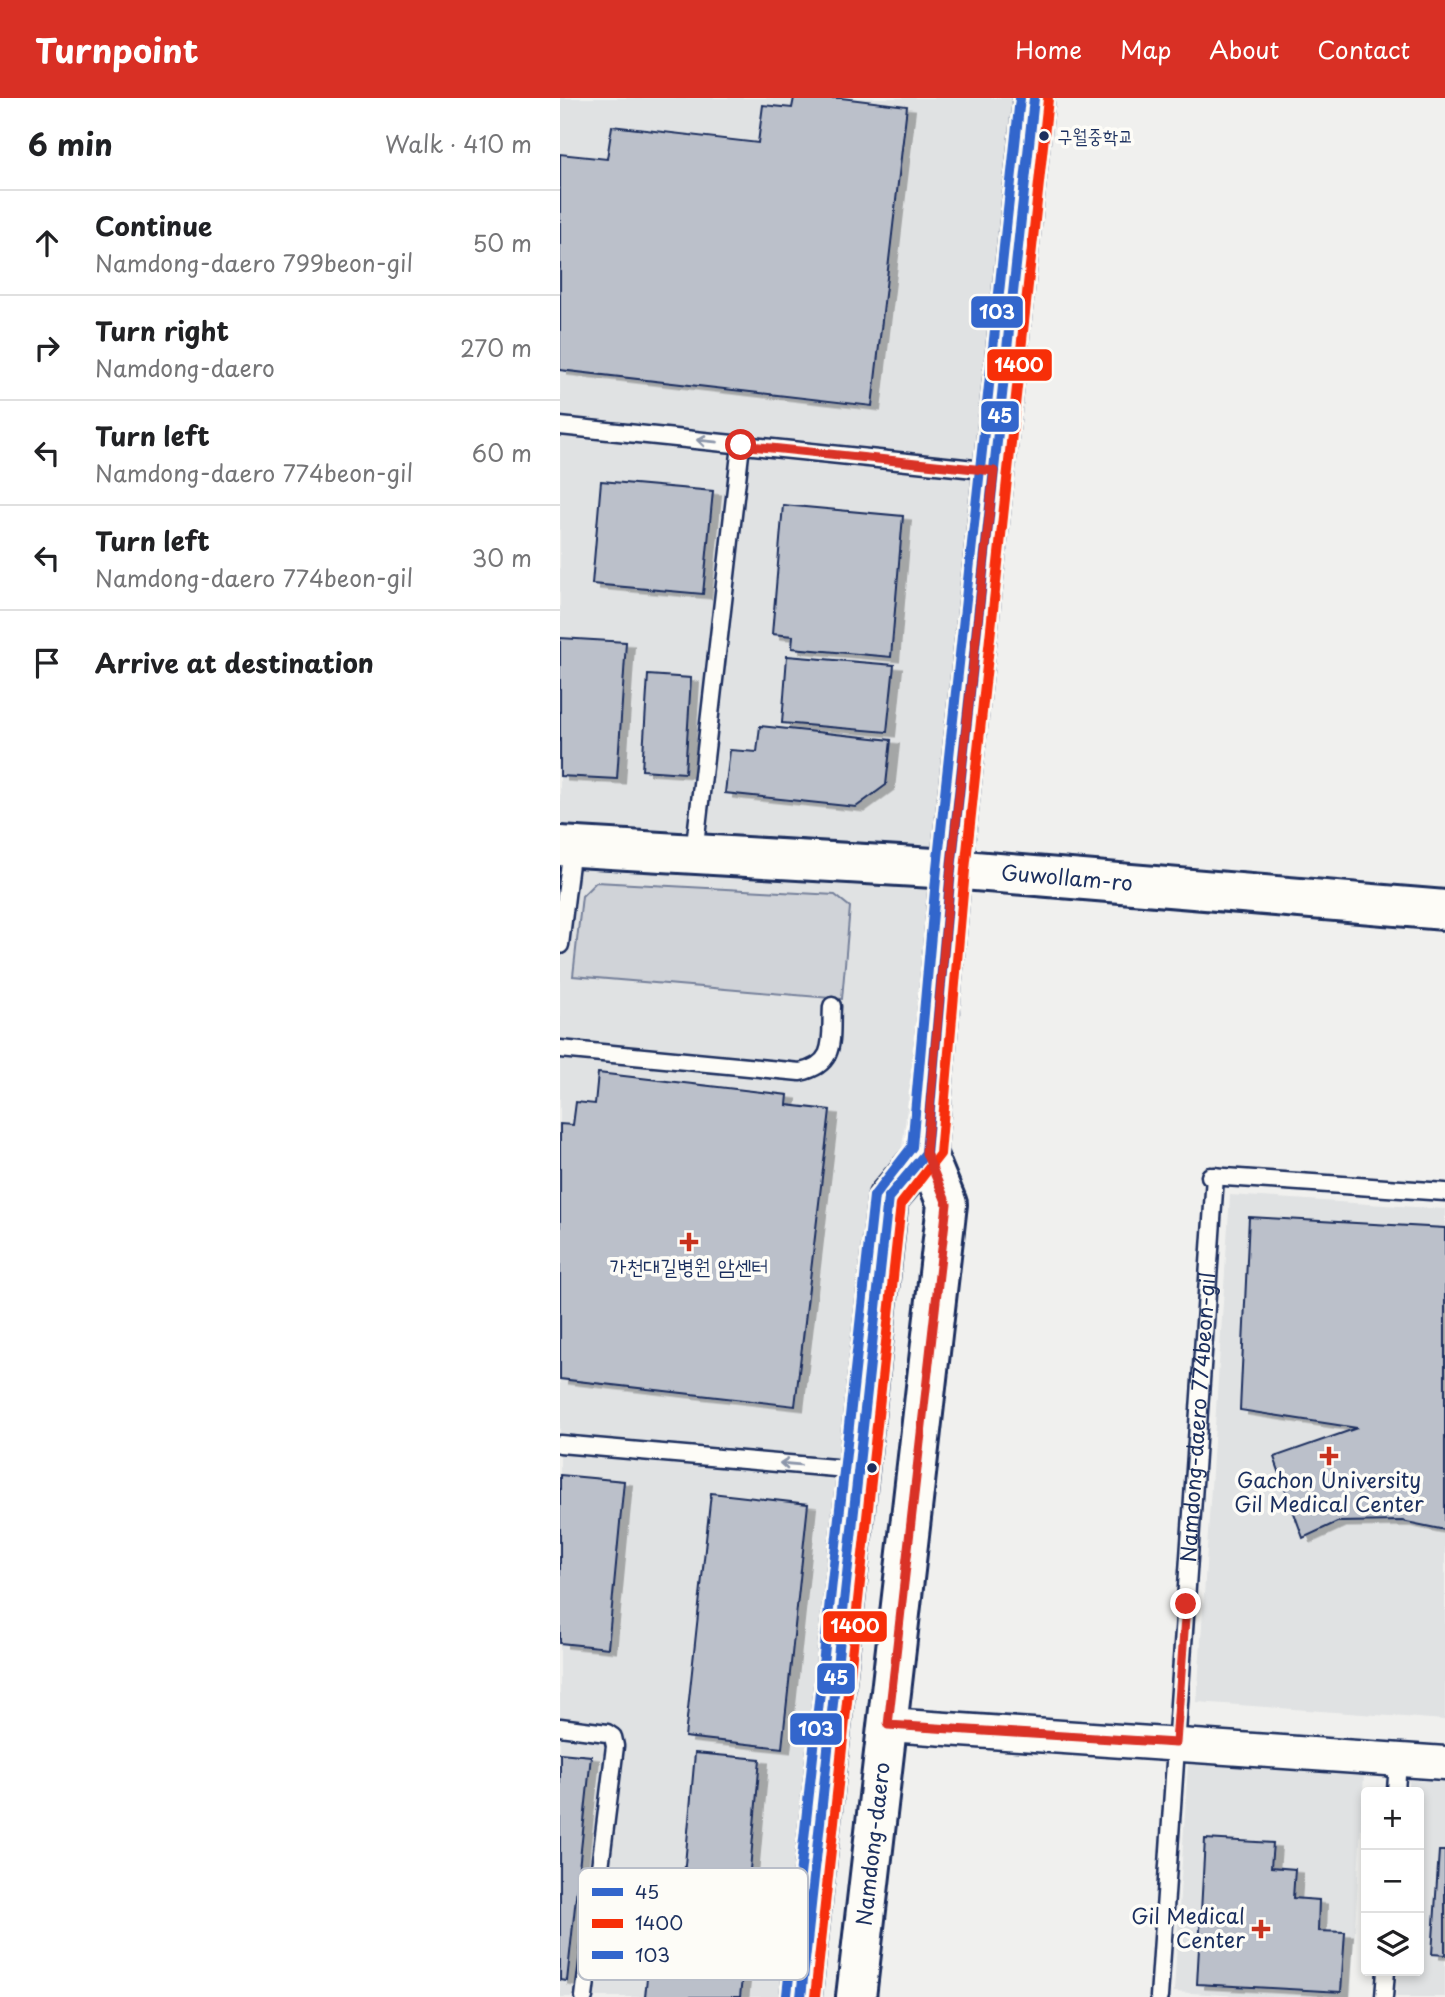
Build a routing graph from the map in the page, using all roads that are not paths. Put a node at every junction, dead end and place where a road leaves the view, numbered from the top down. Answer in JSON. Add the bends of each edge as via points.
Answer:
{"nodes":[{"id":1,"x":1034,"y":98,"type":"edge"},
{"id":2,"x":560,"y":426,"type":"edge"},
{"id":3,"x":741,"y":445,"type":"junction"},
{"id":4,"x":994,"y":471,"type":"junction"},
{"id":5,"x":566,"y":847,"type":"edge"},
{"id":6,"x":694,"y":854,"type":"junction"},
{"id":7,"x":951,"y":869,"type":"junction"},
{"id":8,"x":1445,"y":910,"type":"edge"},
{"id":9,"x":560,"y":945,"type":"edge"},
{"id":10,"x":832,"y":1006,"type":"dead end"},
{"id":11,"x":560,"y":1049,"type":"edge"},
{"id":12,"x":926,"y":1153,"type":"junction"},
{"id":13,"x":1445,"y":1192,"type":"edge"},
{"id":14,"x":560,"y":1444,"type":"edge"},
{"id":15,"x":858,"y":1469,"type":"junction"},
{"id":16,"x":888,"y":1725,"type":"junction"},
{"id":17,"x":560,"y":1727,"type":"edge"},
{"id":18,"x":1176,"y":1743,"type":"junction"},
{"id":19,"x":1398,"y":1759,"type":"junction"},
{"id":20,"x":1445,"y":1763,"type":"edge"},
{"id":21,"x":1396,"y":1787,"type":"edge"},
{"id":22,"x":600,"y":1868,"type":"edge"},
{"id":23,"x":808,"y":1937,"type":"edge"},
{"id":24,"x":1386,"y":1976,"type":"edge"},
{"id":25,"x":856,"y":1997,"type":"edge"},
{"id":26,"x":1159,"y":1997,"type":"edge"},
{"id":27,"x":1384,"y":1997,"type":"edge"}],
"edges":[{"from":1,"to":4,"type":"main road","name":"Namdong-daero"},
{"from":3,"to":2,"type":"lane","one_way":true},
{"from":3,"to":4,"type":"lane"},
{"from":3,"to":6,"type":"lane"},
{"from":4,"to":7,"type":"main road","name":"Namdong-daero"},
{"from":5,"to":6,"type":"main road","name":"Guwollam-ro"},
{"from":5,"to":9,"type":"lane"},
{"from":6,"to":7,"type":"main road","name":"Guwollam-ro"},
{"from":7,"to":8,"type":"main road","name":"Guwollam-ro"},
{"from":7,"to":12,"type":"main road","name":"Namdong-daero"},
{"from":10,"to":11,"type":"lane","via":[[828,1056],[818,1068],[800,1072]]},
{"from":12,"to":15,"type":"main road","via":[[888,1198]]},
{"from":12,"to":16,"type":"main road","name":"Namdong-daero","via":[[947,1204]]},
{"from":13,"to":18,"type":"lane","name":"Namdong-daero 774beon-gil","via":[[1212,1177]]},
{"from":15,"to":14,"type":"lane","one_way":true},
{"from":15,"to":23,"type":"main road"},
{"from":16,"to":18,"type":"street"},
{"from":16,"to":25,"type":"main road","name":"Namdong-daero"},
{"from":17,"to":22,"type":"lane","via":[[607,1732],[613,1737]]},
{"from":18,"to":19,"type":"street"},
{"from":18,"to":26,"type":"lane","name":"Namdong-daero 774beon-gil"},
{"from":19,"to":20,"type":"street"},
{"from":19,"to":21,"type":"lane"},
{"from":24,"to":27,"type":"lane"}]}
